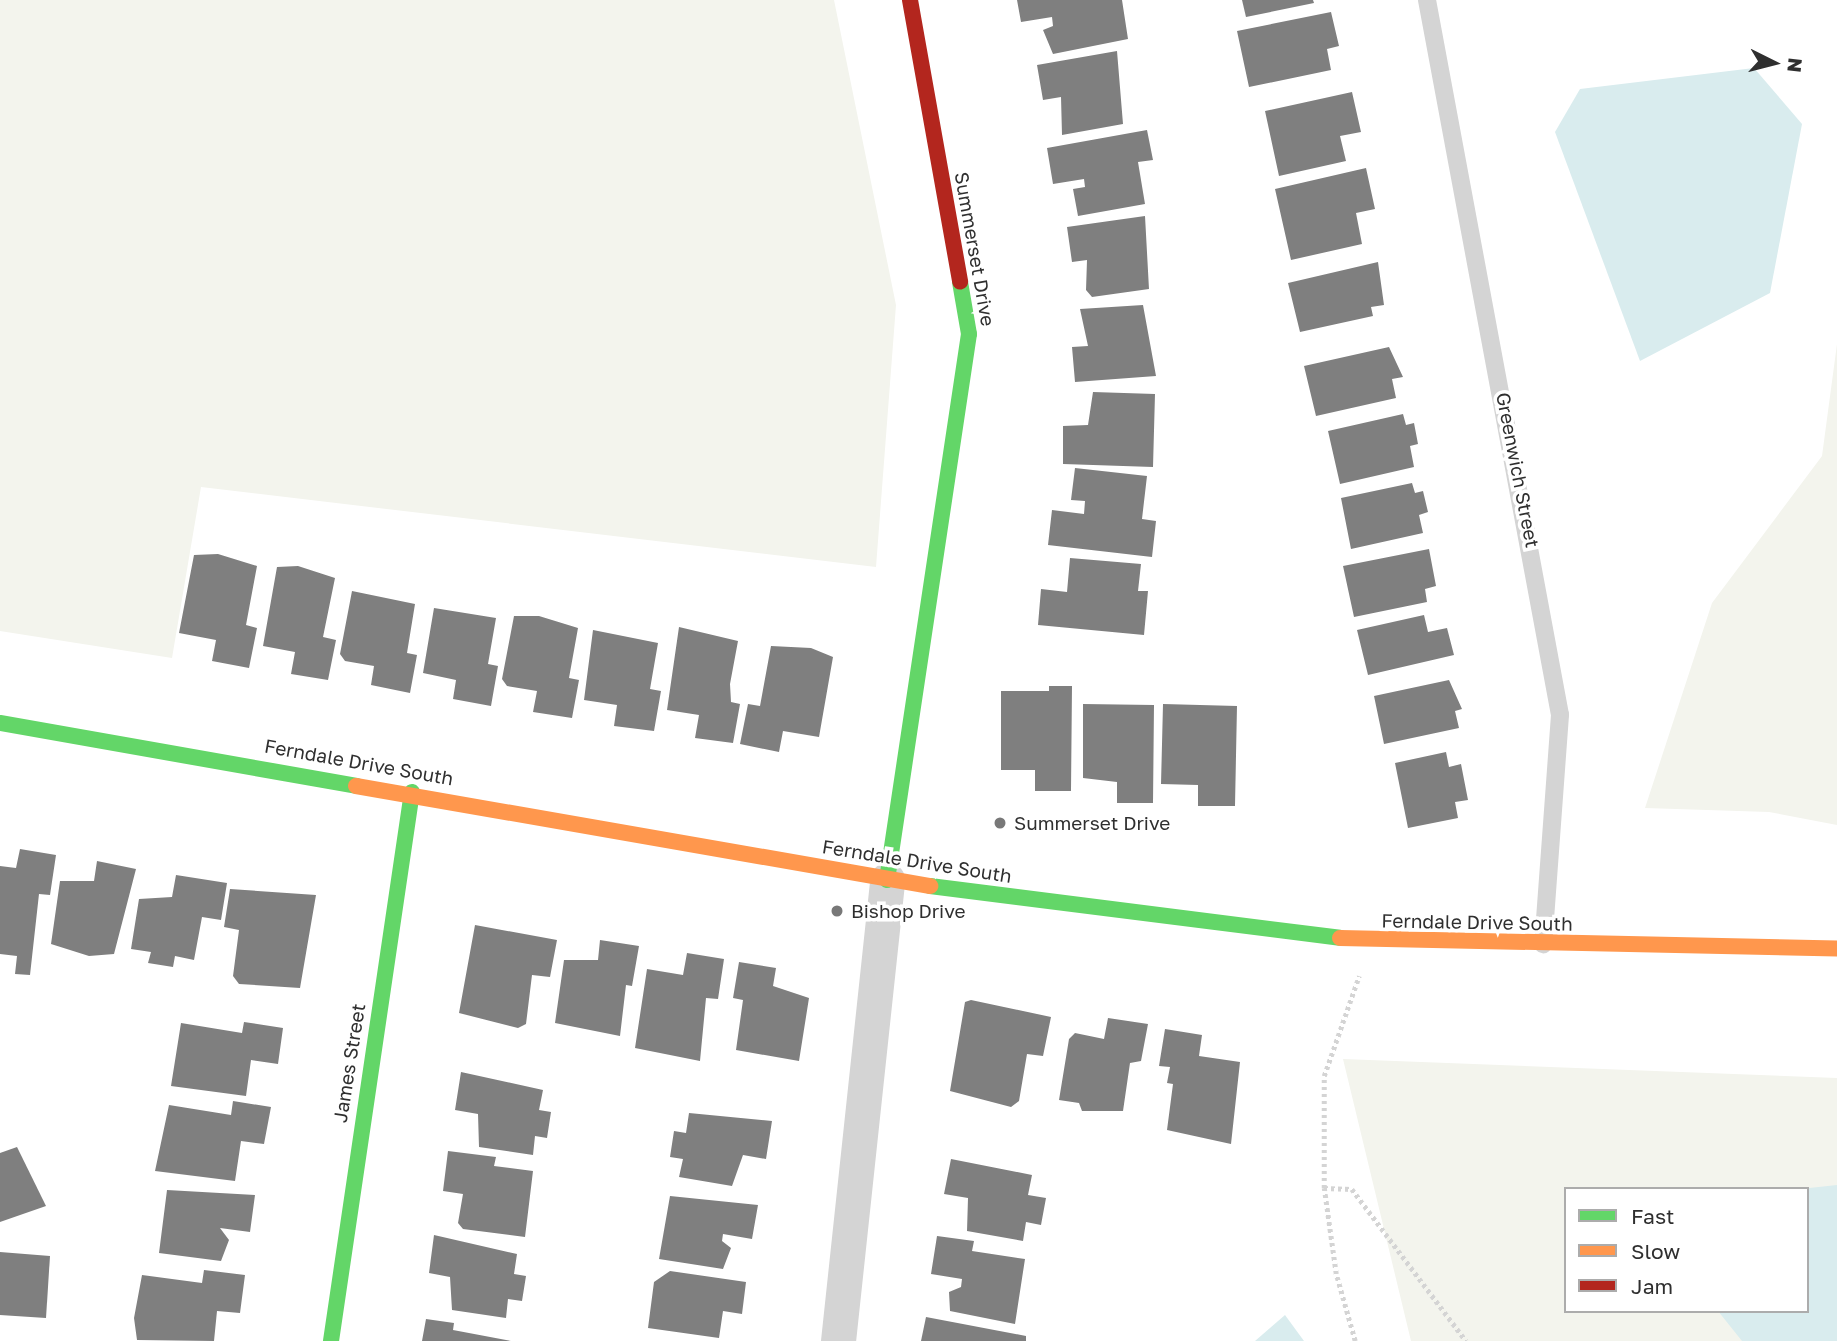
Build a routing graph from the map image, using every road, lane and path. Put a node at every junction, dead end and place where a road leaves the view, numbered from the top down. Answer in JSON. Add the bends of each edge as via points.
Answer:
{"nodes":[{"id":1,"x":910,"y":0,"type":"edge"},
{"id":2,"x":1427,"y":0,"type":"edge"},
{"id":3,"x":0,"y":723,"type":"edge"},
{"id":4,"x":412,"y":792,"type":"junction"},
{"id":5,"x":887,"y":880,"type":"junction"},
{"id":6,"x":1366,"y":940,"type":"junction"},
{"id":7,"x":1543,"y":944,"type":"junction"},
{"id":8,"x":1837,"y":948,"type":"edge"},
{"id":9,"x":1324,"y":1188,"type":"junction"},
{"id":10,"x":331,"y":1341,"type":"edge"},
{"id":11,"x":838,"y":1341,"type":"edge"},
{"id":12,"x":1355,"y":1341,"type":"edge"},
{"id":13,"x":1466,"y":1341,"type":"edge"}],
"edges":[{"from":1,"to":5,"type":"main road","name":"Summerset Drive","via":[[969,334]]},
{"from":2,"to":7,"type":"lane","name":"Greenwich Street","via":[[1560,715]]},
{"from":3,"to":4,"type":"main road","name":"Ferndale Drive South"},
{"from":4,"to":5,"type":"main road","name":"Ferndale Drive South"},
{"from":4,"to":10,"type":"main road","name":"James Street"},
{"from":5,"to":6,"type":"main road","name":"Ferndale Drive South","via":[[1263,933]]},
{"from":5,"to":11,"type":"street"},
{"from":6,"to":7,"type":"main road","name":"Ferndale Drive South"},
{"from":6,"to":9,"type":"path","via":[[1354,1001],[1324,1076]]},
{"from":7,"to":8,"type":"main road","name":"Ferndale Drive South"},
{"from":9,"to":12,"type":"path","via":[[1336,1274]]},
{"from":9,"to":13,"type":"path","via":[[1352,1189]]}]}
